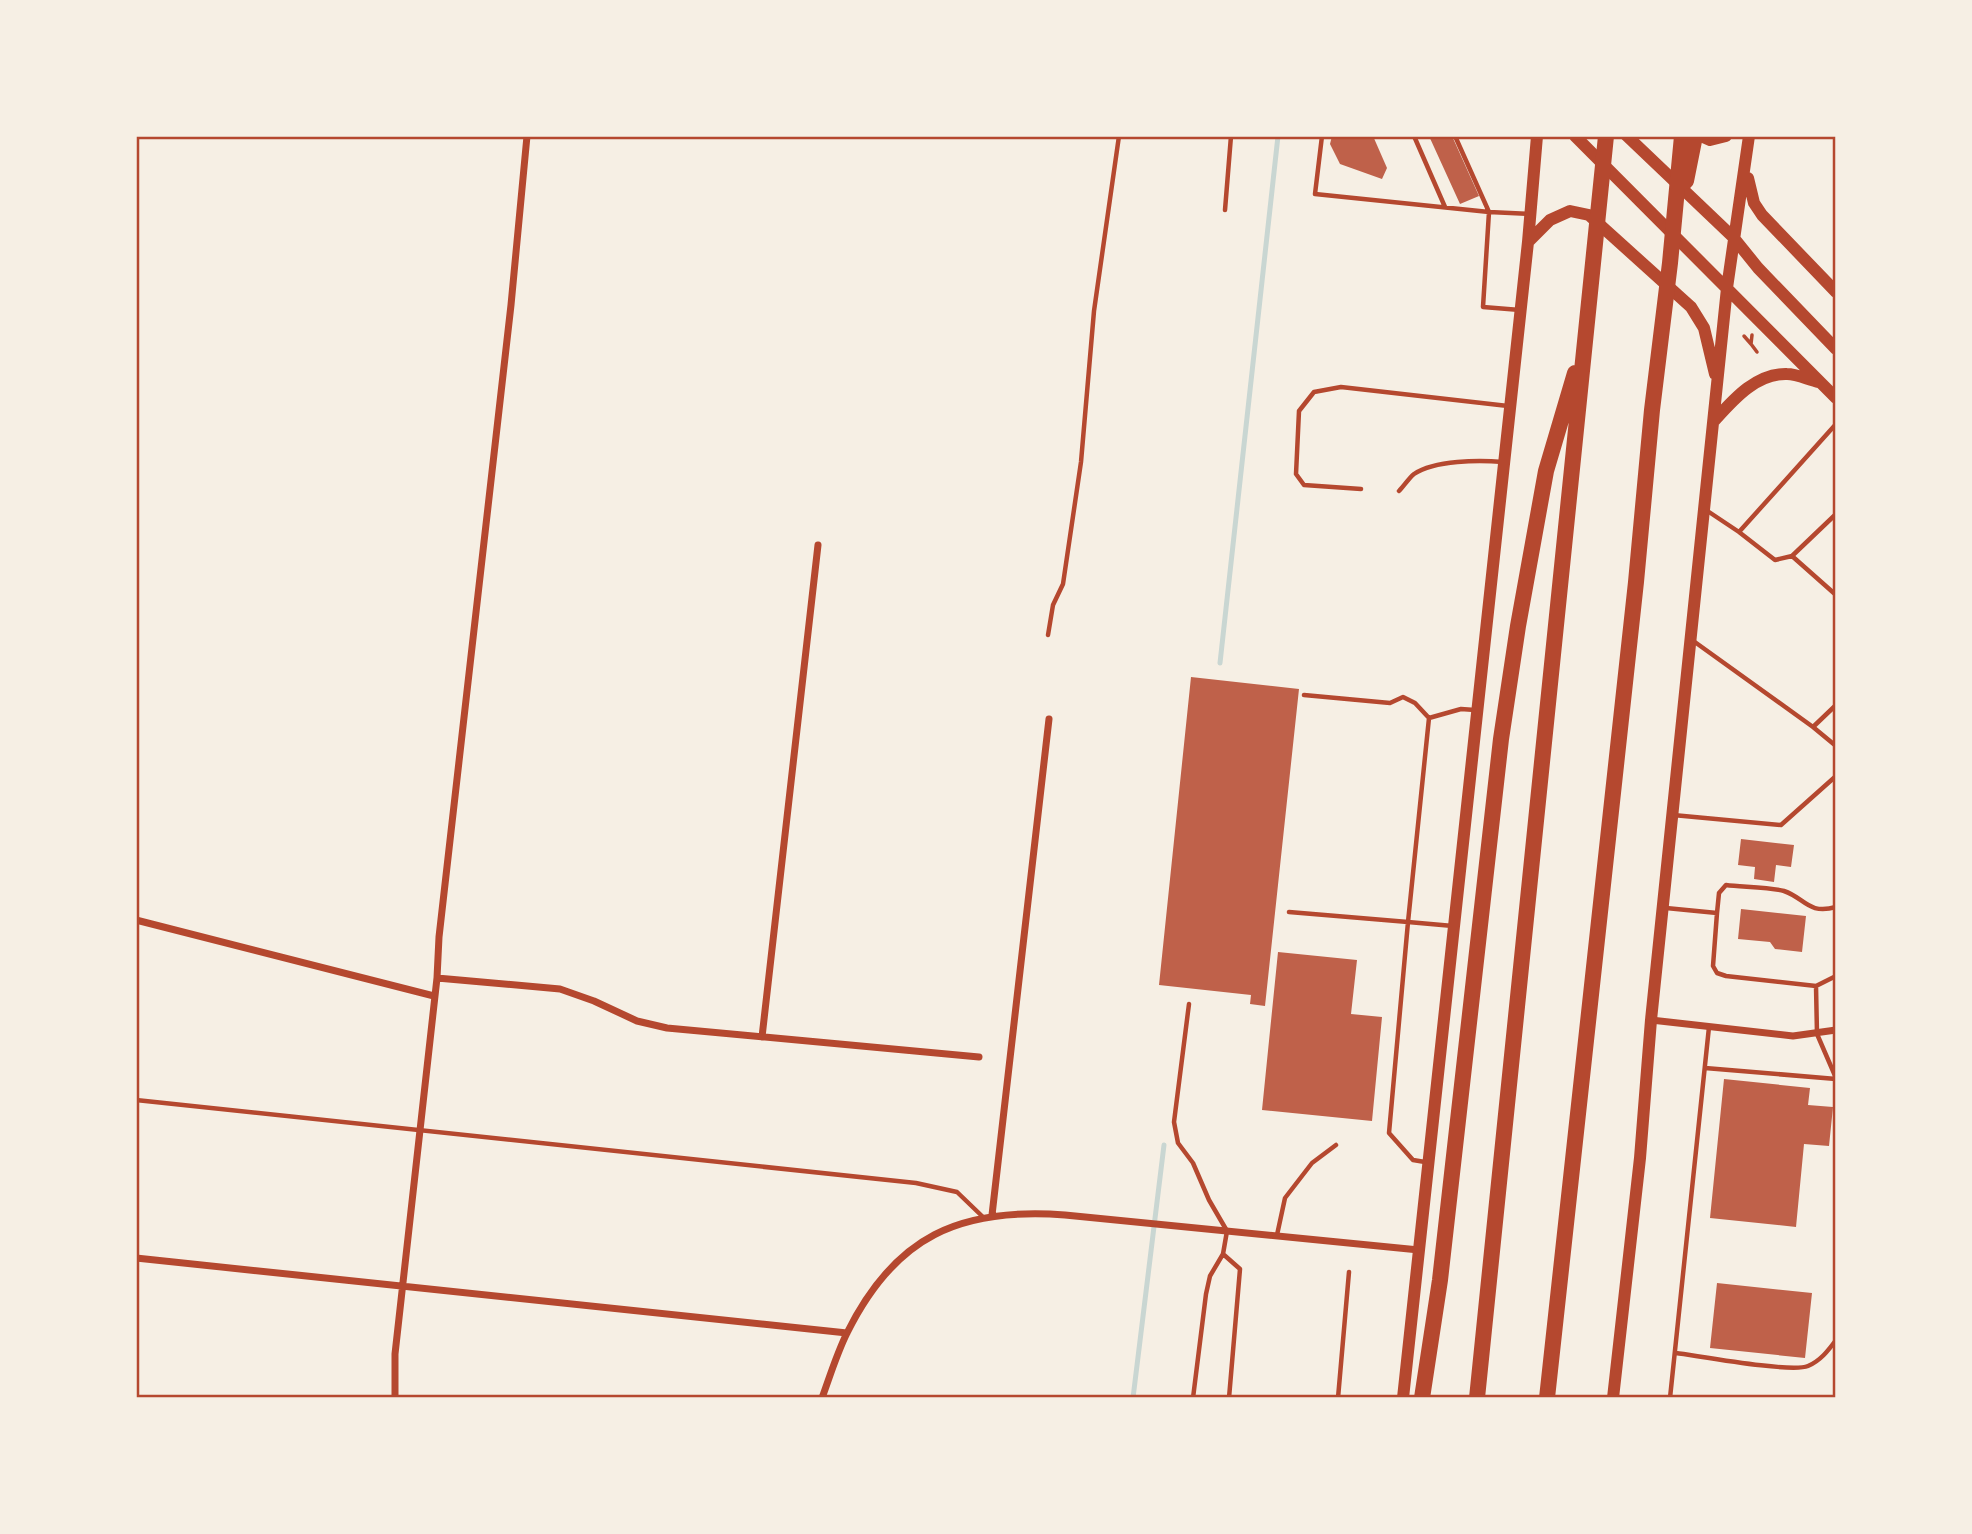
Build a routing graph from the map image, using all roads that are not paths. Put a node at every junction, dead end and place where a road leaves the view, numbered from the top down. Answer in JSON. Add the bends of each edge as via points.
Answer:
{"nodes":[{"id":1,"x":527,"y":136,"type":"edge"},
{"id":2,"x":1119,"y":136,"type":"edge"},
{"id":3,"x":1231,"y":136,"type":"edge"},
{"id":4,"x":1322,"y":136,"type":"edge"},
{"id":5,"x":1414,"y":136,"type":"edge"},
{"id":6,"x":1455,"y":136,"type":"edge"},
{"id":7,"x":1537,"y":136,"type":"edge"},
{"id":8,"x":1575,"y":136,"type":"edge"},
{"id":9,"x":1606,"y":136,"type":"edge"},
{"id":10,"x":1627,"y":136,"type":"edge"},
{"id":11,"x":1682,"y":136,"type":"edge"},
{"id":12,"x":1695,"y":136,"type":"edge"},
{"id":13,"x":1701,"y":136,"type":"edge"},
{"id":14,"x":1726,"y":136,"type":"edge"},
{"id":15,"x":1749,"y":136,"type":"edge"},
{"id":16,"x":1746,"y":167,"type":"junction"},
{"id":17,"x":1445,"y":207,"type":"junction"},
{"id":18,"x":1225,"y":210,"type":"dead end"},
{"id":19,"x":1489,"y":212,"type":"junction"},
{"id":20,"x":1530,"y":214,"type":"junction"},
{"id":21,"x":1733,"y":237,"type":"junction"},
{"id":22,"x":1528,"y":242,"type":"junction"},
{"id":23,"x":1670,"y":263,"type":"junction"},
{"id":24,"x":1727,"y":288,"type":"junction"},
{"id":25,"x":1836,"y":292,"type":"edge"},
{"id":26,"x":1520,"y":310,"type":"junction"},
{"id":27,"x":1586,"y":334,"type":"junction"},
{"id":28,"x":1836,"y":349,"type":"edge"},
{"id":29,"x":1820,"y":383,"type":"junction"},
{"id":30,"x":1717,"y":384,"type":"junction"},
{"id":31,"x":1836,"y":398,"type":"edge"},
{"id":32,"x":1509,"y":406,"type":"junction"},
{"id":33,"x":1714,"y":421,"type":"junction"},
{"id":34,"x":1836,"y":424,"type":"edge"},
{"id":35,"x":1503,"y":462,"type":"junction"},
{"id":36,"x":1361,"y":489,"type":"dead end"},
{"id":37,"x":1399,"y":491,"type":"dead end"},
{"id":38,"x":1705,"y":510,"type":"junction"},
{"id":39,"x":1836,"y":514,"type":"edge"},
{"id":40,"x":1738,"y":532,"type":"junction"},
{"id":41,"x":818,"y":545,"type":"dead end"},
{"id":42,"x":1792,"y":556,"type":"junction"},
{"id":43,"x":1836,"y":596,"type":"edge"},
{"id":44,"x":1048,"y":635,"type":"dead end"},
{"id":45,"x":1692,"y":640,"type":"junction"},
{"id":46,"x":1304,"y":695,"type":"dead end"},
{"id":47,"x":1836,"y":705,"type":"edge"},
{"id":48,"x":1477,"y":710,"type":"junction"},
{"id":49,"x":1429,"y":718,"type":"junction"},
{"id":50,"x":1049,"y":719,"type":"dead end"},
{"id":51,"x":1813,"y":727,"type":"junction"},
{"id":52,"x":1836,"y":746,"type":"edge"},
{"id":53,"x":1836,"y":776,"type":"edge"},
{"id":54,"x":1673,"y":815,"type":"junction"},
{"id":55,"x":1836,"y":907,"type":"edge"},
{"id":56,"x":1663,"y":908,"type":"junction"},
{"id":57,"x":1289,"y":912,"type":"dead end"},
{"id":58,"x":1717,"y":913,"type":"junction"},
{"id":59,"x":136,"y":920,"type":"edge"},
{"id":60,"x":1408,"y":922,"type":"junction"},
{"id":61,"x":1454,"y":926,"type":"junction"},
{"id":62,"x":1836,"y":976,"type":"edge"},
{"id":63,"x":437,"y":978,"type":"junction"},
{"id":64,"x":1816,"y":986,"type":"junction"},
{"id":65,"x":434,"y":996,"type":"junction"},
{"id":66,"x":1189,"y":1004,"type":"dead end"},
{"id":67,"x":1651,"y":1020,"type":"junction"},
{"id":68,"x":1709,"y":1026,"type":"junction"},
{"id":69,"x":1836,"y":1030,"type":"edge"},
{"id":70,"x":1817,"y":1034,"type":"junction"},
{"id":71,"x":762,"y":1037,"type":"junction"},
{"id":72,"x":979,"y":1057,"type":"dead end"},
{"id":73,"x":1705,"y":1068,"type":"junction"},
{"id":74,"x":1836,"y":1078,"type":"edge"},
{"id":75,"x":136,"y":1100,"type":"edge"},
{"id":76,"x":419,"y":1129,"type":"junction"},
{"id":77,"x":1336,"y":1145,"type":"dead end"},
{"id":78,"x":1429,"y":1162,"type":"junction"},
{"id":79,"x":992,"y":1215,"type":"junction"},
{"id":80,"x":983,"y":1217,"type":"junction"},
{"id":81,"x":1227,"y":1231,"type":"junction"},
{"id":82,"x":1276,"y":1236,"type":"junction"},
{"id":83,"x":1420,"y":1251,"type":"junction"},
{"id":84,"x":1223,"y":1254,"type":"junction"},
{"id":85,"x":136,"y":1258,"type":"edge"},
{"id":86,"x":1349,"y":1272,"type":"dead end"},
{"id":87,"x":402,"y":1287,"type":"junction"},
{"id":88,"x":847,"y":1333,"type":"junction"},
{"id":89,"x":1836,"y":1340,"type":"edge"},
{"id":90,"x":1676,"y":1353,"type":"junction"},
{"id":91,"x":395,"y":1398,"type":"edge"},
{"id":92,"x":822,"y":1398,"type":"edge"},
{"id":93,"x":1193,"y":1398,"type":"edge"},
{"id":94,"x":1229,"y":1398,"type":"edge"},
{"id":95,"x":1338,"y":1398,"type":"edge"},
{"id":96,"x":1403,"y":1398,"type":"edge"},
{"id":97,"x":1422,"y":1398,"type":"edge"},
{"id":98,"x":1477,"y":1398,"type":"edge"},
{"id":99,"x":1547,"y":1398,"type":"edge"},
{"id":100,"x":1613,"y":1398,"type":"edge"},
{"id":101,"x":1671,"y":1398,"type":"edge"}],
"edges":[{"from":1,"to":63,"type":"street"},
{"from":2,"to":44,"type":"lane","via":[[1094,311],[1082,462],[1063,584],[1053,605]]},
{"from":3,"to":18,"type":"lane"},
{"from":4,"to":17,"type":"lane","via":[[1315,194]]},
{"from":5,"to":17,"type":"lane"},
{"from":6,"to":19,"type":"lane"},
{"from":7,"to":20,"type":"main road"},
{"from":8,"to":24,"type":"main road"},
{"from":9,"to":27,"type":"highway"},
{"from":10,"to":21,"type":"main road"},
{"from":11,"to":23,"type":"highway"},
{"from":12,"to":23,"type":"highway"},
{"from":13,"to":14,"type":"main road"},
{"from":15,"to":16,"type":"main road"},
{"from":16,"to":21,"type":"main road"},
{"from":16,"to":25,"type":"main road","via":[[1754,203],[1762,215]]},
{"from":17,"to":19,"type":"lane"},
{"from":19,"to":20,"type":"lane"},
{"from":19,"to":26,"type":"lane","via":[[1483,307]]},
{"from":20,"to":22,"type":"main road"},
{"from":21,"to":24,"type":"main road"},
{"from":21,"to":28,"type":"main road"},
{"from":22,"to":26,"type":"main road"},
{"from":22,"to":30,"type":"main road","via":[[1550,220],[1570,211],[1589,215],[1691,307],[1704,328]]},
{"from":23,"to":99,"type":"highway"},
{"from":24,"to":29,"type":"main road"},
{"from":24,"to":30,"type":"main road"},
{"from":26,"to":32,"type":"main road"},
{"from":27,"to":97,"type":"highway","via":[[1546,471],[1518,626]]},
{"from":27,"to":98,"type":"highway"},
{"from":29,"to":31,"type":"main road"},
{"from":29,"to":33,"type":"main road","via":[[1787,374],[1767,377],[1748,387]]},
{"from":30,"to":33,"type":"main road"},
{"from":32,"to":35,"type":"main road"},
{"from":32,"to":36,"type":"lane","via":[[1341,387],[1314,393],[1299,411],[1296,474],[1304,485]]},
{"from":33,"to":38,"type":"main road"},
{"from":34,"to":40,"type":"lane"},
{"from":35,"to":37,"type":"lane","via":[[1433,466],[1413,475]]},
{"from":35,"to":48,"type":"main road"},
{"from":38,"to":40,"type":"lane"},
{"from":38,"to":45,"type":"main road"},
{"from":39,"to":42,"type":"lane"},
{"from":40,"to":42,"type":"lane","via":[[1775,560]]},
{"from":41,"to":71,"type":"street"},
{"from":42,"to":43,"type":"lane"},
{"from":45,"to":51,"type":"lane"},
{"from":45,"to":54,"type":"main road"},
{"from":46,"to":49,"type":"lane","via":[[1390,703],[1403,697]]},
{"from":47,"to":51,"type":"lane"},
{"from":48,"to":49,"type":"lane","via":[[1461,709]]},
{"from":48,"to":61,"type":"main road"},
{"from":49,"to":60,"type":"lane"},
{"from":50,"to":79,"type":"street"},
{"from":51,"to":52,"type":"lane"},
{"from":53,"to":54,"type":"lane","via":[[1781,825]]},
{"from":54,"to":56,"type":"main road"},
{"from":55,"to":58,"type":"lane","via":[[1821,911],[1784,891],[1726,885],[1719,893]]},
{"from":56,"to":58,"type":"lane"},
{"from":56,"to":67,"type":"main road"},
{"from":57,"to":60,"type":"lane"},
{"from":58,"to":64,"type":"lane","via":[[1713,966],[1717,973]]},
{"from":59,"to":65,"type":"street"},
{"from":60,"to":61,"type":"lane"},
{"from":60,"to":78,"type":"lane","via":[[1388,1133],[1413,1160]]},
{"from":61,"to":78,"type":"main road"},
{"from":62,"to":64,"type":"lane"},
{"from":63,"to":65,"type":"street"},
{"from":63,"to":71,"type":"street","via":[[560,989],[637,1021]]},
{"from":64,"to":70,"type":"lane"},
{"from":65,"to":76,"type":"street"},
{"from":66,"to":81,"type":"lane","via":[[1174,1122],[1178,1143]]},
{"from":67,"to":68,"type":"street"},
{"from":67,"to":100,"type":"main road"},
{"from":68,"to":70,"type":"street","via":[[1793,1036]]},
{"from":68,"to":73,"type":"lane"},
{"from":69,"to":70,"type":"street"},
{"from":70,"to":74,"type":"lane"},
{"from":71,"to":72,"type":"street"},
{"from":73,"to":74,"type":"lane"},
{"from":73,"to":90,"type":"lane"},
{"from":75,"to":76,"type":"lane"},
{"from":76,"to":80,"type":"lane","via":[[916,1183],[957,1192]]},
{"from":76,"to":87,"type":"street"},
{"from":77,"to":82,"type":"lane","via":[[1312,1163],[1285,1198]]},
{"from":78,"to":83,"type":"main road"},
{"from":79,"to":80,"type":"street"},
{"from":79,"to":81,"type":"street","via":[[1028,1212]]},
{"from":80,"to":88,"type":"street","via":[[947,1228],[902,1254],[873,1288]]},
{"from":81,"to":82,"type":"street"},
{"from":81,"to":84,"type":"lane"},
{"from":82,"to":83,"type":"street"},
{"from":83,"to":96,"type":"main road"},
{"from":84,"to":93,"type":"lane","via":[[1206,1294]]},
{"from":84,"to":94,"type":"lane","via":[[1240,1269]]},
{"from":85,"to":87,"type":"street"},
{"from":86,"to":95,"type":"lane"},
{"from":87,"to":88,"type":"street"},
{"from":87,"to":91,"type":"street"},
{"from":88,"to":92,"type":"street"},
{"from":89,"to":90,"type":"lane","via":[[1820,1359],[1805,1367]]},
{"from":90,"to":101,"type":"lane"}]}
